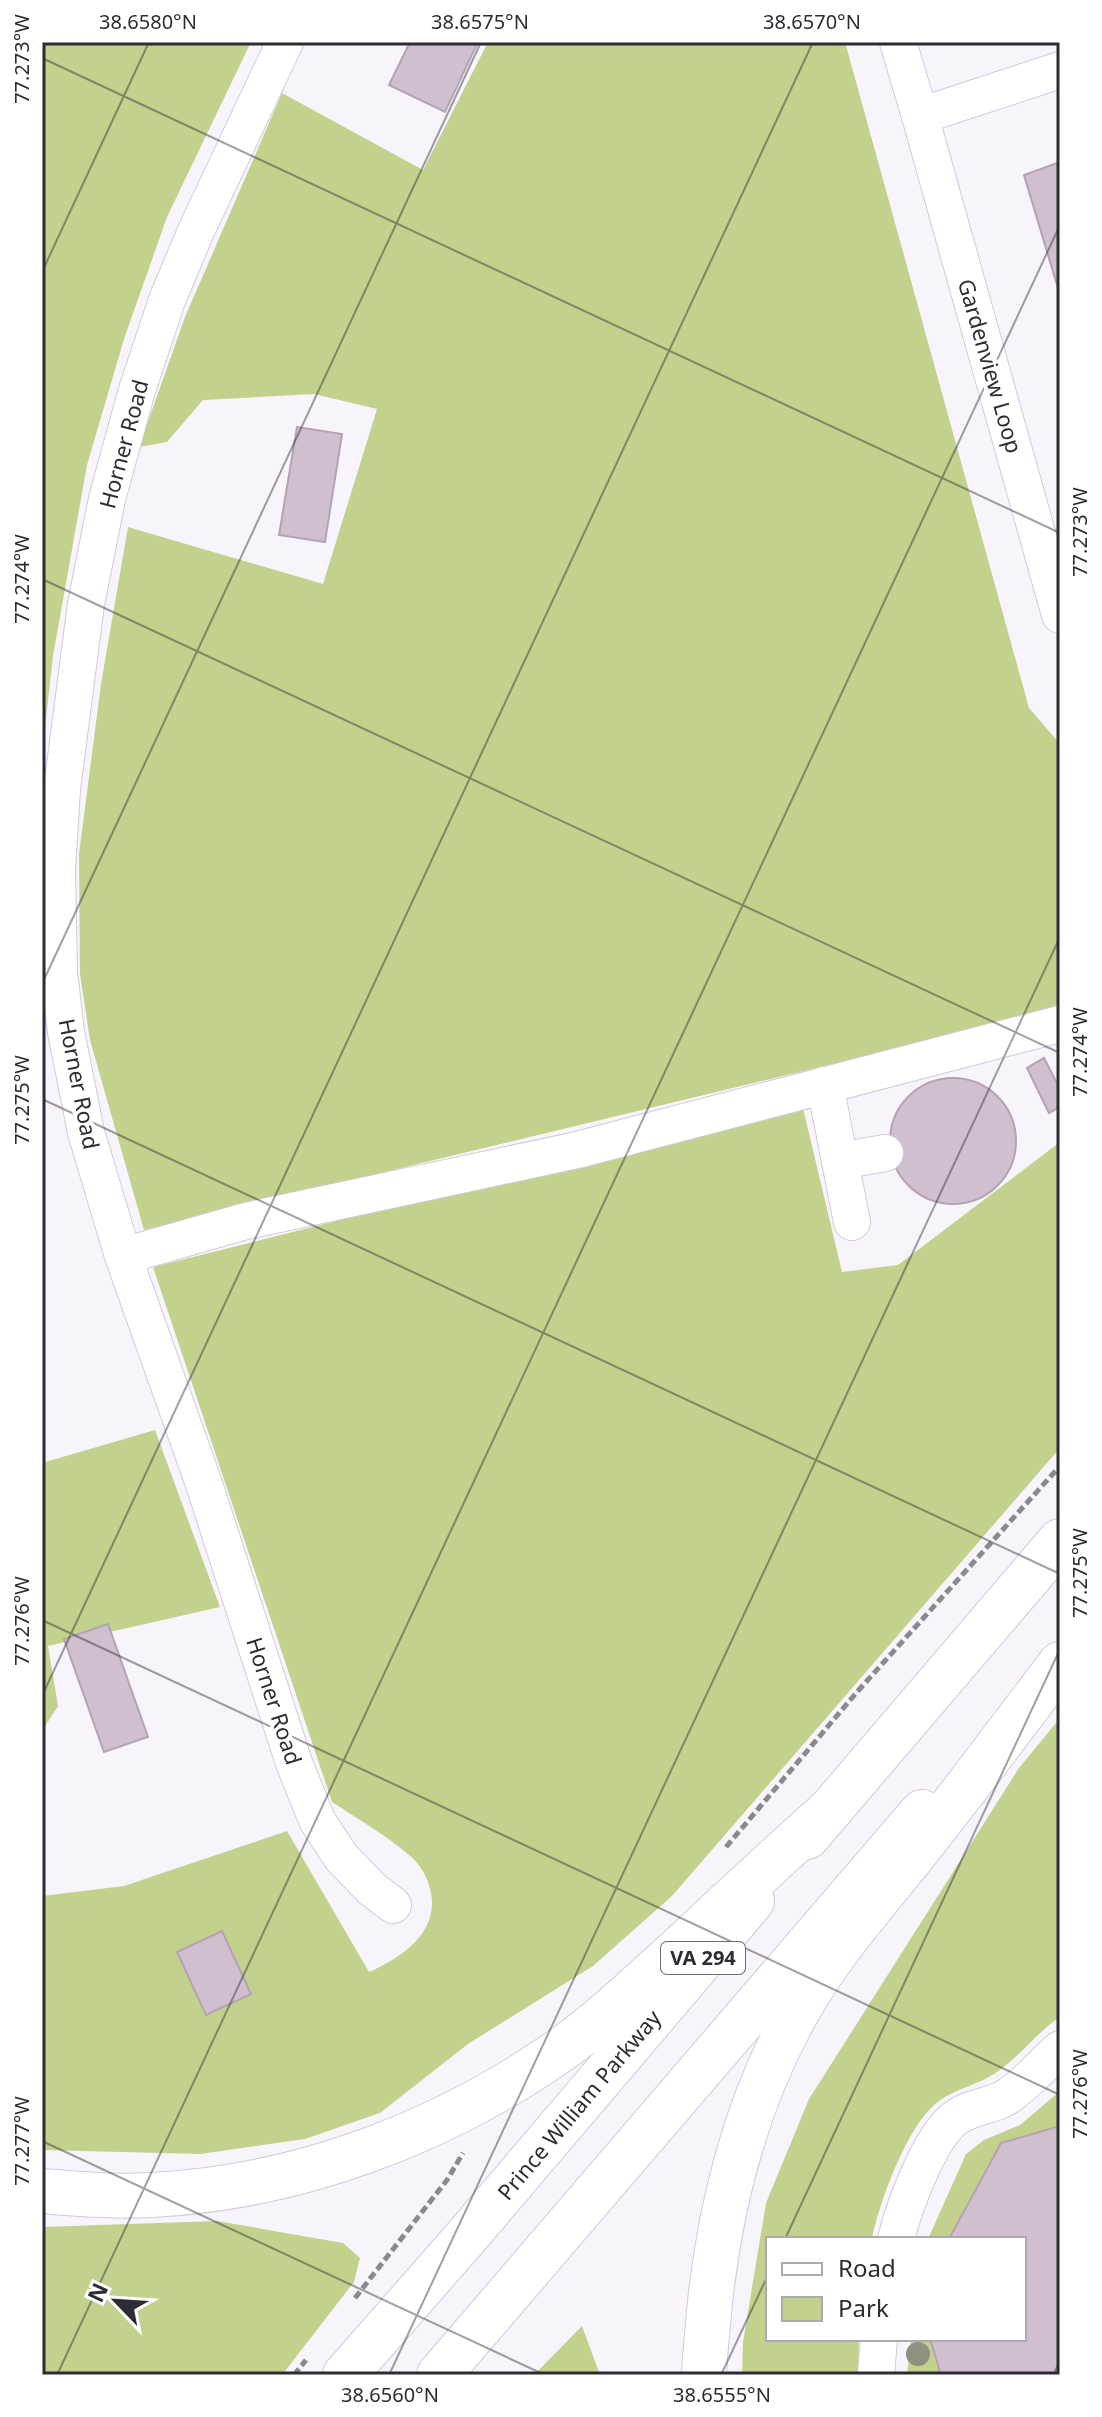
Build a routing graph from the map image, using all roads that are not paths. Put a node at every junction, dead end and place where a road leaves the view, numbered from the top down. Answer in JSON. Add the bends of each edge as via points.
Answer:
{"nodes":[{"id":1,"x":285,"y":42,"type":"edge"},
{"id":2,"x":898,"y":42,"type":"edge"},
{"id":3,"x":1060,"y":70,"type":"edge"},
{"id":4,"x":920,"y":116,"type":"junction"},
{"id":5,"x":1060,"y":615,"type":"edge"},
{"id":6,"x":1060,"y":1024,"type":"edge"},
{"id":7,"x":825,"y":1085,"type":"junction"},
{"id":8,"x":885,"y":1153,"type":"dead end"},
{"id":9,"x":840,"y":1161,"type":"junction"},
{"id":10,"x":852,"y":1222,"type":"dead end"},
{"id":11,"x":123,"y":1256,"type":"junction"},
{"id":12,"x":1060,"y":1541,"type":"edge"},
{"id":13,"x":1060,"y":1652,"type":"edge"},
{"id":14,"x":1060,"y":1664,"type":"edge"},
{"id":15,"x":832,"y":1808,"type":"junction"},
{"id":16,"x":393,"y":1905,"type":"dead end"},
{"id":17,"x":1060,"y":2049,"type":"edge"},
{"id":18,"x":42,"y":2191,"type":"edge"},
{"id":19,"x":897,"y":2237,"type":"edge"},
{"id":20,"x":879,"y":2341,"type":"edge"},
{"id":21,"x":329,"y":2363,"type":"edge"},
{"id":22,"x":439,"y":2375,"type":"edge"},
{"id":23,"x":704,"y":2375,"type":"edge"},
{"id":24,"x":876,"y":2375,"type":"edge"}],
"edges":[{"from":1,"to":11,"type":"street","name":"Horner Road","via":[[167,300],[107,499],[82,635],[62,789],[59,972],[86,1132]]},
{"from":2,"to":4,"type":"street","name":"Gardenview Loop"},
{"from":3,"to":4,"type":"street"},
{"from":4,"to":5,"type":"street","name":"Gardenview Loop"},
{"from":6,"to":7,"type":"street"},
{"from":7,"to":9,"type":"street"},
{"from":7,"to":11,"type":"street","via":[[577,1150],[246,1221]]},
{"from":8,"to":9,"type":"street"},
{"from":9,"to":10,"type":"street"},
{"from":11,"to":16,"type":"street","name":"Horner Road","via":[[317,1820],[341,1857]]},
{"from":12,"to":15,"type":"main road","name":"Prince William Parkway","number":"VA 294"},
{"from":13,"to":22,"type":"main road","number":"VA 294"},
{"from":14,"to":23,"type":"main road","via":[[839,1948],[781,2044],[727,2190]]},
{"from":15,"to":18,"type":"main road","via":[[626,1998],[563,2049],[495,2092],[408,2135],[330,2163],[234,2186],[152,2195]]},
{"from":15,"to":21,"type":"main road","name":"Prince William Parkway","number":"VA 294","via":[[467,2236]]},
{"from":17,"to":19,"type":"street","via":[[1018,2089],[959,2115],[943,2130]]},
{"from":20,"to":24,"type":"street"}]}
